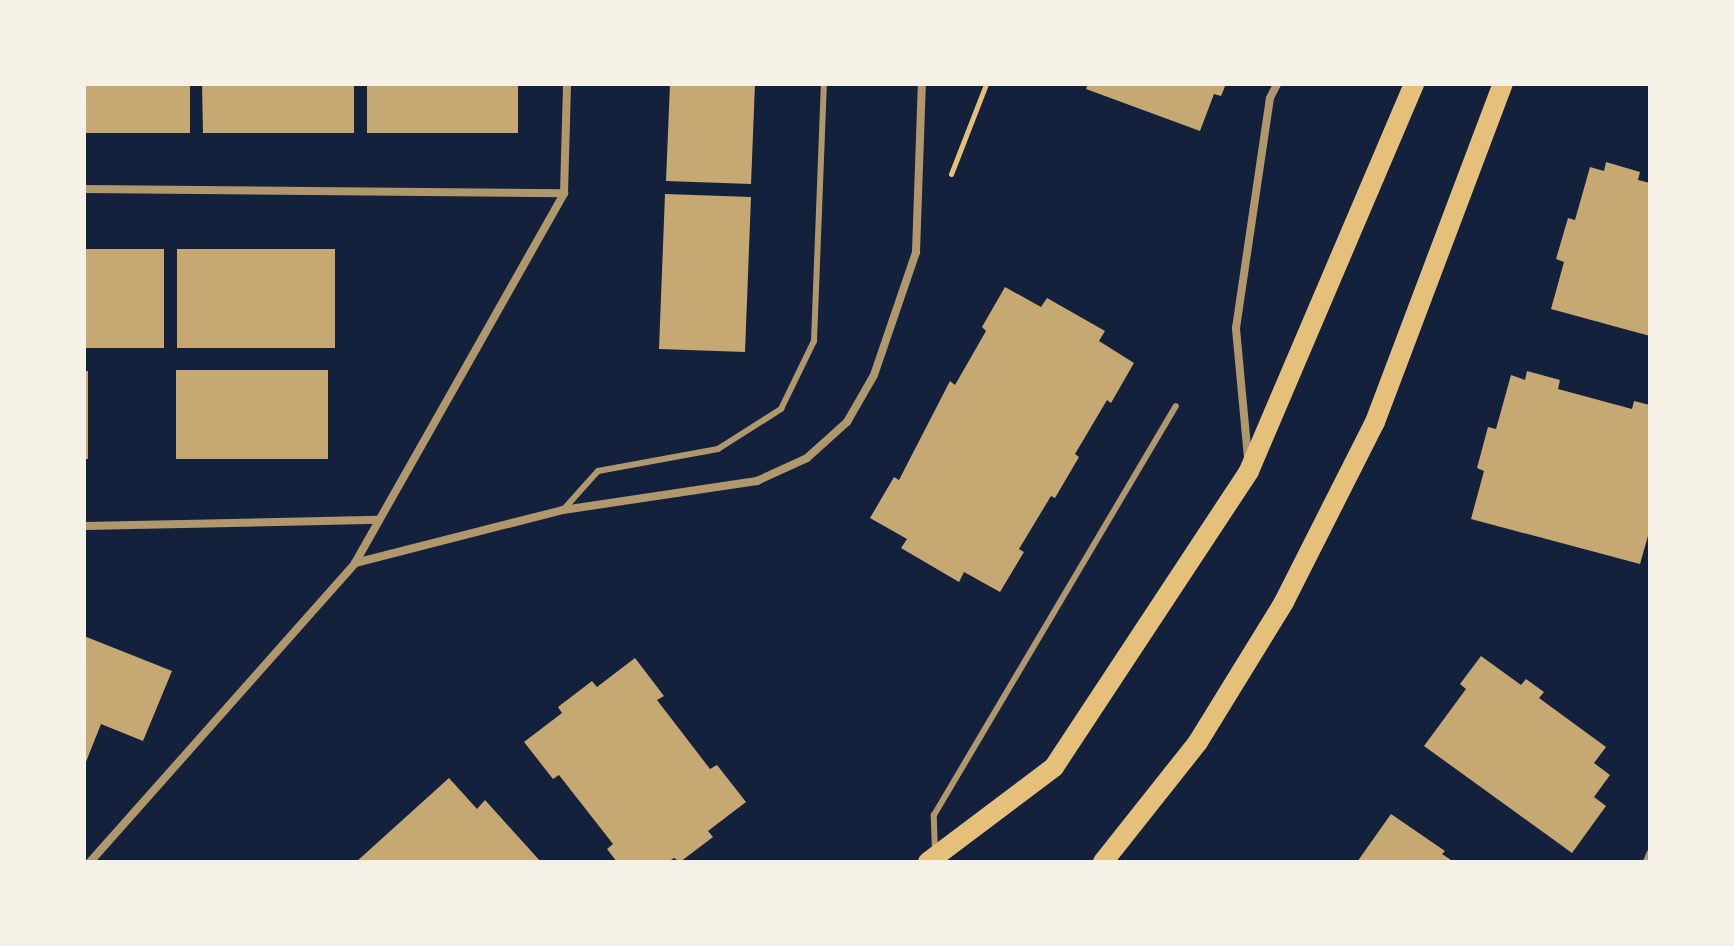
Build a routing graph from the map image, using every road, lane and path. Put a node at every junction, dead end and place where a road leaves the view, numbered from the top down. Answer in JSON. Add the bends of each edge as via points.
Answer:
{"nodes":[{"id":1,"x":567,"y":84,"type":"edge"},
{"id":2,"x":824,"y":84,"type":"edge"},
{"id":3,"x":922,"y":84,"type":"edge"},
{"id":4,"x":1277,"y":84,"type":"edge"},
{"id":5,"x":1414,"y":84,"type":"edge"},
{"id":6,"x":1503,"y":84,"type":"edge"},
{"id":7,"x":84,"y":189,"type":"edge"},
{"id":8,"x":564,"y":193,"type":"junction"},
{"id":9,"x":1176,"y":406,"type":"dead end"},
{"id":10,"x":1249,"y":471,"type":"junction"},
{"id":11,"x":563,"y":510,"type":"junction"},
{"id":12,"x":379,"y":520,"type":"junction"},
{"id":13,"x":84,"y":526,"type":"edge"},
{"id":14,"x":355,"y":563,"type":"junction"},
{"id":15,"x":1650,"y":854,"type":"edge"},
{"id":16,"x":932,"y":859,"type":"edge"},
{"id":17,"x":90,"y":862,"type":"edge"},
{"id":18,"x":1103,"y":862,"type":"edge"},
{"id":19,"x":1647,"y":862,"type":"edge"}],
"edges":[{"from":1,"to":8,"type":"street"},
{"from":2,"to":11,"type":"lane","via":[[814,341],[781,409],[718,449],[598,471]]},
{"from":3,"to":11,"type":"street","via":[[916,252],[874,375],[847,422],[807,458],[757,481]]},
{"from":4,"to":10,"type":"street","via":[[1270,98],[1236,328]]},
{"from":5,"to":10,"type":"main road"},
{"from":6,"to":18,"type":"main road","via":[[1375,422],[1284,602],[1198,742]]},
{"from":7,"to":8,"type":"street"},
{"from":8,"to":12,"type":"street"},
{"from":9,"to":16,"type":"lane","via":[[934,815]]},
{"from":10,"to":16,"type":"main road","via":[[1054,767]]},
{"from":11,"to":14,"type":"street"},
{"from":12,"to":13,"type":"street"},
{"from":12,"to":14,"type":"street"},
{"from":14,"to":17,"type":"street"},
{"from":15,"to":19,"type":"street"}]}
